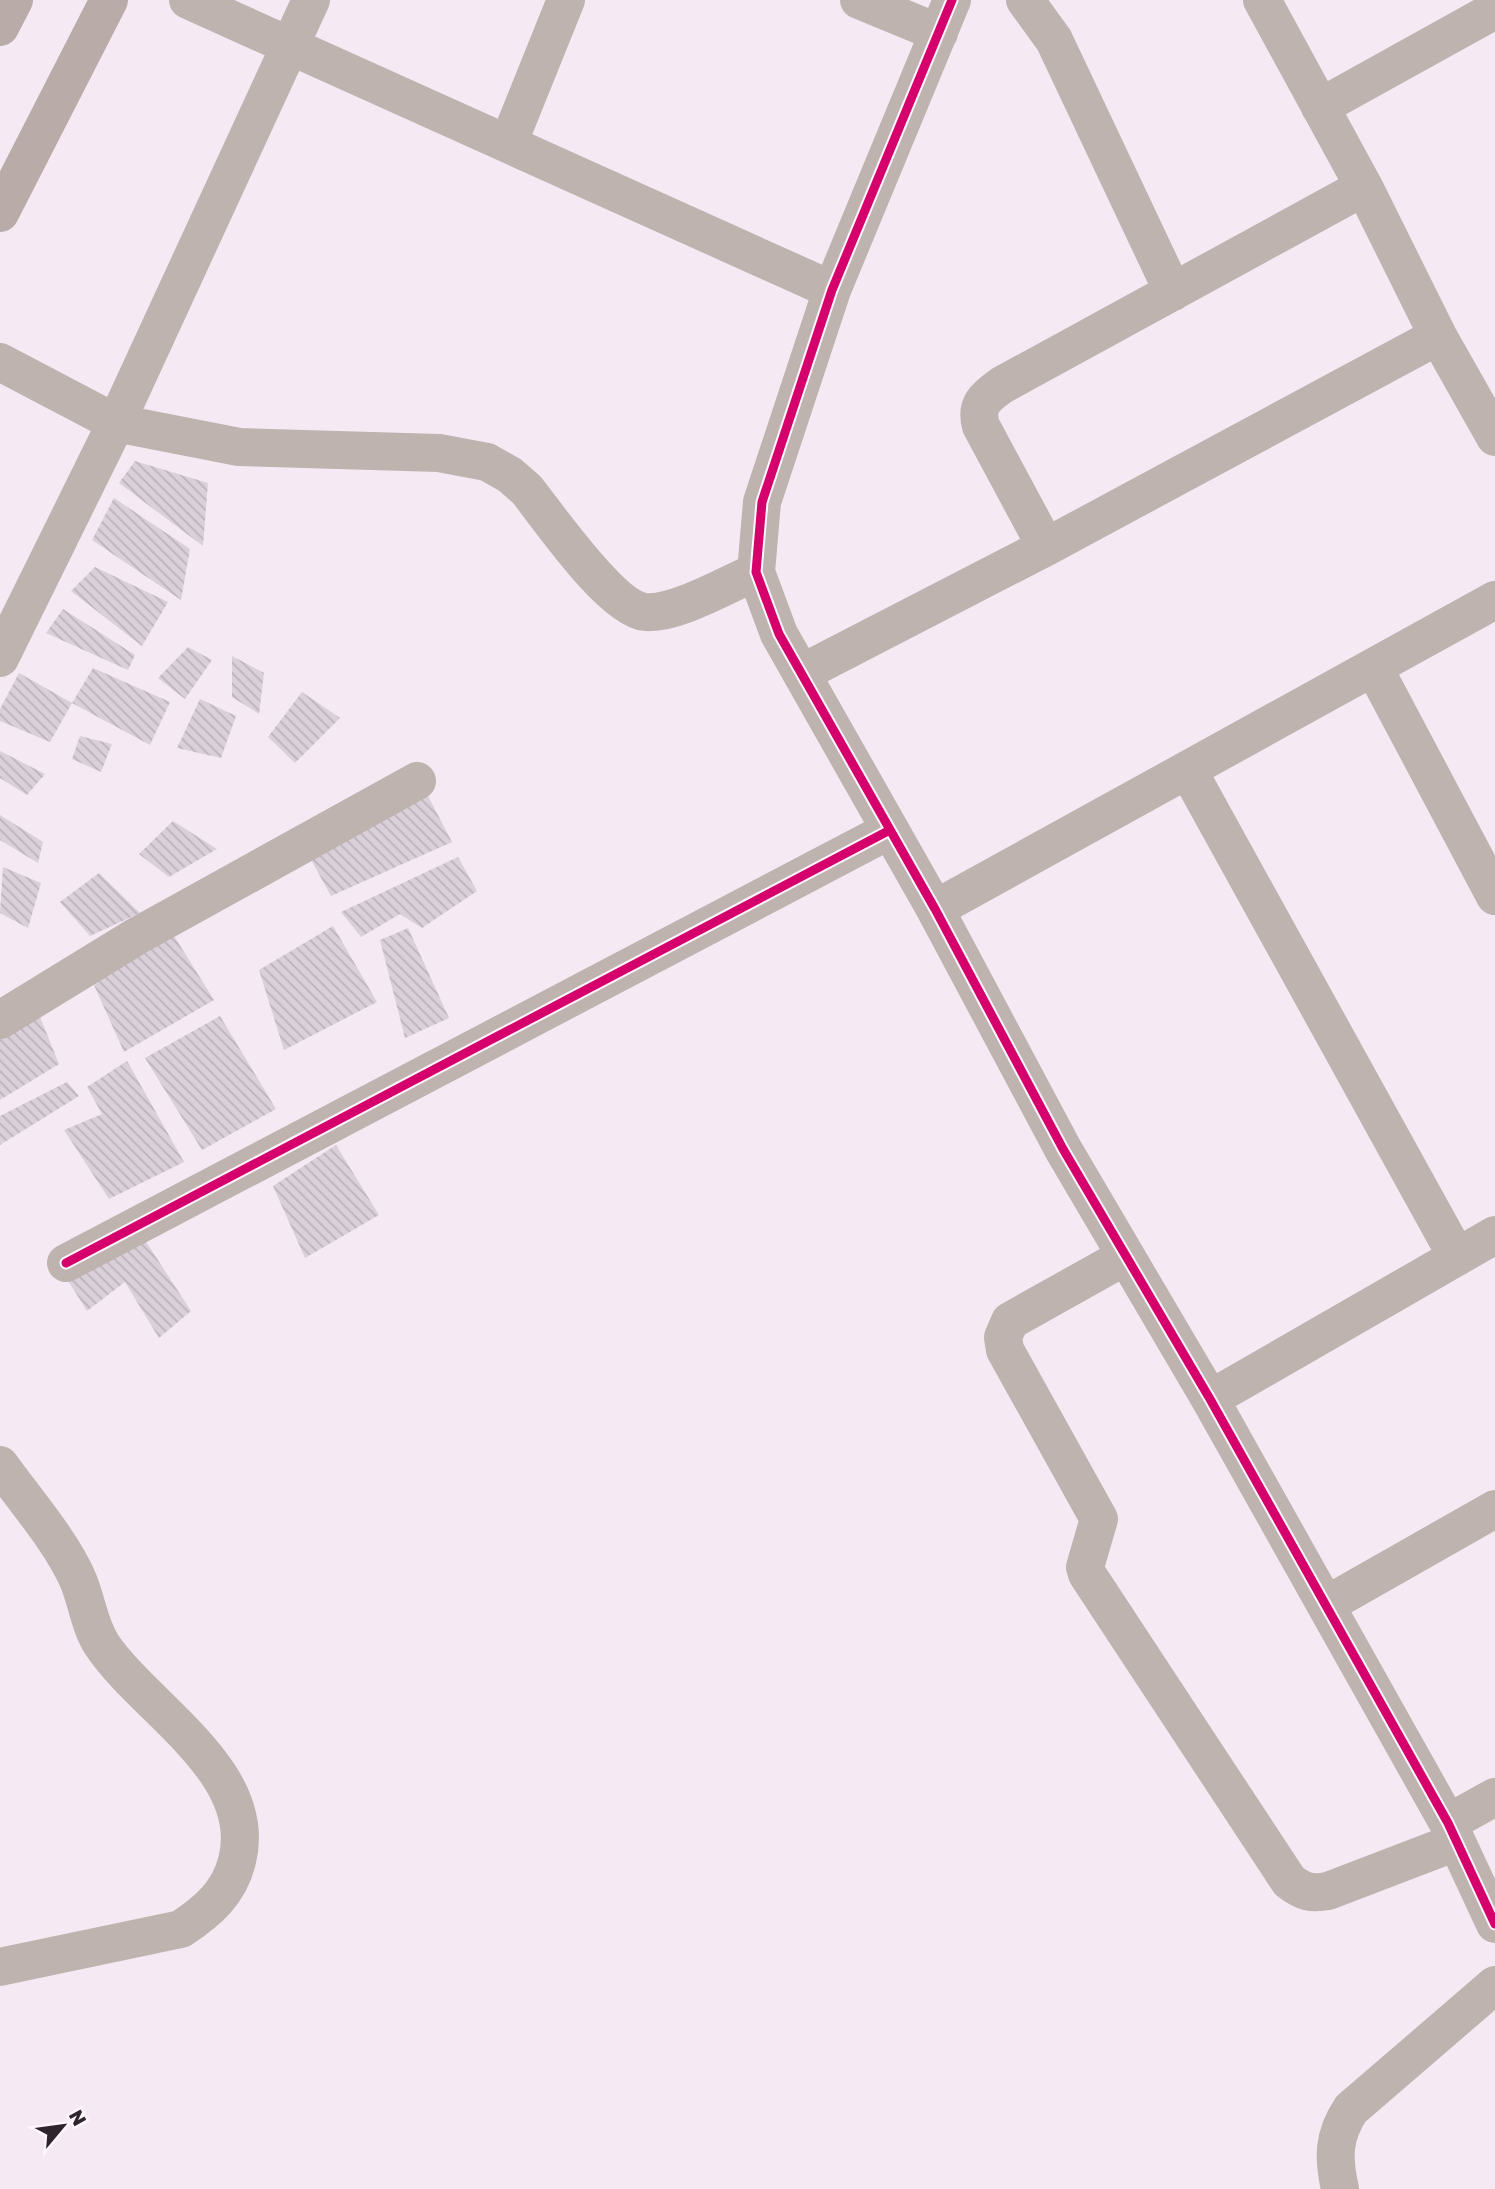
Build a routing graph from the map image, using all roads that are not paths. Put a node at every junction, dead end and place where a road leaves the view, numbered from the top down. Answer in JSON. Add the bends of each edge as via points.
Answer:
{"nodes":[{"id":1,"x":14,"y":0,"type":"edge"},
{"id":2,"x":109,"y":0,"type":"edge"},
{"id":3,"x":188,"y":0,"type":"edge"},
{"id":4,"x":311,"y":0,"type":"edge"},
{"id":5,"x":566,"y":0,"type":"edge"},
{"id":6,"x":859,"y":0,"type":"edge"},
{"id":7,"x":1027,"y":0,"type":"edge"},
{"id":8,"x":1262,"y":0,"type":"edge"},
{"id":9,"x":1495,"y":10,"type":"edge"},
{"id":10,"x":945,"y":16,"type":"edge"},
{"id":11,"x":0,"y":27,"type":"edge"},
{"id":12,"x":288,"y":44,"type":"junction"},
{"id":13,"x":1320,"y":107,"type":"junction"},
{"id":14,"x":508,"y":144,"type":"junction"},
{"id":15,"x":1364,"y":187,"type":"junction"},
{"id":16,"x":0,"y":213,"type":"edge"},
{"id":17,"x":832,"y":290,"type":"junction"},
{"id":18,"x":1173,"y":292,"type":"junction"},
{"id":19,"x":1438,"y":336,"type":"junction"},
{"id":20,"x":0,"y":362,"type":"edge"},
{"id":21,"x":116,"y":423,"type":"junction"},
{"id":22,"x":1495,"y":437,"type":"edge"},
{"id":23,"x":1046,"y":547,"type":"junction"},
{"id":24,"x":756,"y":572,"type":"junction"},
{"id":25,"x":1495,"y":600,"type":"edge"},
{"id":26,"x":0,"y":658,"type":"edge"},
{"id":27,"x":1374,"y":668,"type":"junction"},
{"id":28,"x":802,"y":673,"type":"junction"},
{"id":29,"x":1189,"y":772,"type":"junction"},
{"id":30,"x":417,"y":780,"type":"dead end"},
{"id":31,"x":890,"y":830,"type":"junction"},
{"id":32,"x":1495,"y":896,"type":"edge"},
{"id":33,"x":935,"y":909,"type":"junction"},
{"id":34,"x":0,"y":1020,"type":"edge"},
{"id":35,"x":1495,"y":1236,"type":"edge"},
{"id":36,"x":1126,"y":1256,"type":"junction"},
{"id":37,"x":1457,"y":1257,"type":"junction"},
{"id":38,"x":66,"y":1263,"type":"dead end"},
{"id":39,"x":1210,"y":1399,"type":"junction"},
{"id":40,"x":0,"y":1465,"type":"edge"},
{"id":41,"x":1495,"y":1509,"type":"edge"},
{"id":42,"x":1326,"y":1605,"type":"junction"},
{"id":43,"x":1495,"y":1797,"type":"edge"},
{"id":44,"x":1452,"y":1833,"type":"junction"},
{"id":45,"x":1495,"y":1924,"type":"edge"},
{"id":46,"x":0,"y":1967,"type":"edge"},
{"id":47,"x":1495,"y":1985,"type":"edge"},
{"id":48,"x":1340,"y":2189,"type":"edge"}],
"edges":[{"from":1,"to":11,"type":"main road"},
{"from":2,"to":16,"type":"main road"},
{"from":3,"to":12,"type":"street"},
{"from":4,"to":12,"type":"street"},
{"from":5,"to":14,"type":"street"},
{"from":6,"to":10,"type":"street"},
{"from":7,"to":18,"type":"street","via":[[1054,40]]},
{"from":8,"to":13,"type":"street"},
{"from":9,"to":13,"type":"street"},
{"from":10,"to":17,"type":"street"},
{"from":12,"to":14,"type":"street"},
{"from":12,"to":21,"type":"street"},
{"from":13,"to":15,"type":"street"},
{"from":14,"to":17,"type":"street"},
{"from":15,"to":18,"type":"street"},
{"from":15,"to":19,"type":"street"},
{"from":17,"to":24,"type":"street","via":[[762,502]]},
{"from":18,"to":23,"type":"street","via":[[1002,385],[981,402],[981,426]]},
{"from":19,"to":22,"type":"street"},
{"from":19,"to":23,"type":"street"},
{"from":20,"to":21,"type":"street"},
{"from":21,"to":24,"type":"street","via":[[239,447],[439,453],[488,462],[527,491],[614,597],[646,612],[671,608]]},
{"from":21,"to":26,"type":"street"},
{"from":23,"to":28,"type":"street"},
{"from":24,"to":28,"type":"street","via":[[779,634]]},
{"from":25,"to":27,"type":"street"},
{"from":27,"to":29,"type":"street"},
{"from":27,"to":32,"type":"street"},
{"from":28,"to":31,"type":"street"},
{"from":29,"to":33,"type":"street"},
{"from":29,"to":37,"type":"street"},
{"from":30,"to":34,"type":"street","via":[[136,936]]},
{"from":31,"to":33,"type":"street"},
{"from":31,"to":38,"type":"street"},
{"from":33,"to":36,"type":"street","via":[[1063,1149]]},
{"from":35,"to":37,"type":"street"},
{"from":36,"to":39,"type":"street"},
{"from":36,"to":44,"type":"street","via":[[1010,1321],[1003,1337],[1029,1397],[1099,1519],[1087,1574],[1289,1881],[1299,1889],[1328,1891]]},
{"from":37,"to":39,"type":"street"},
{"from":39,"to":42,"type":"street"},
{"from":40,"to":46,"type":"street","via":[[68,1561],[101,1644],[226,1786],[236,1806],[242,1845],[232,1881],[207,1912],[181,1929]]},
{"from":41,"to":42,"type":"street"},
{"from":42,"to":44,"type":"street"},
{"from":43,"to":44,"type":"street"},
{"from":44,"to":45,"type":"street"},
{"from":47,"to":48,"type":"street","via":[[1351,2109],[1340,2125],[1334,2148]]}]}
